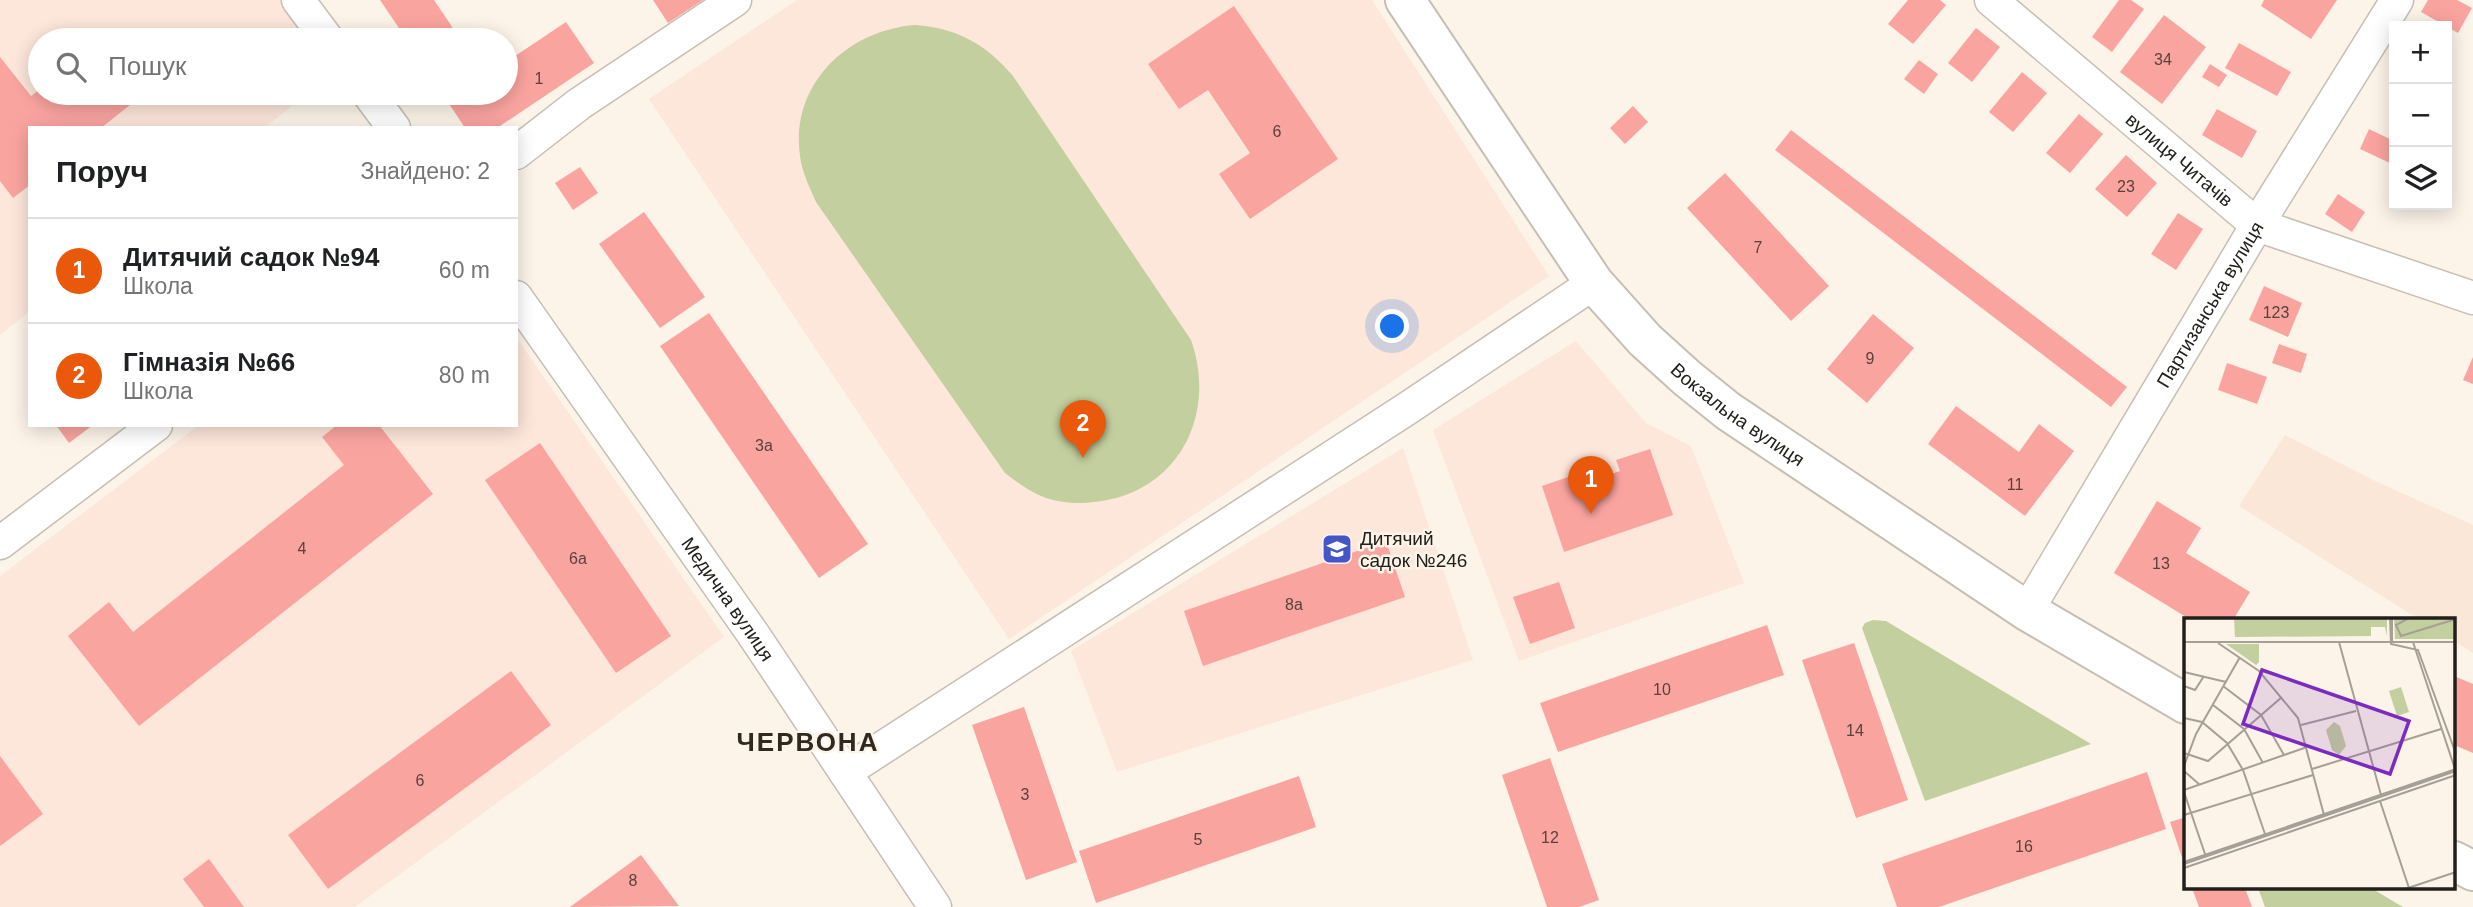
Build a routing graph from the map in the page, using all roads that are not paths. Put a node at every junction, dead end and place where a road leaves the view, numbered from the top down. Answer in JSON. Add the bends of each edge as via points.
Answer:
{"nodes":[{"id":1,"x":298,"y":0,"type":"edge"},
{"id":2,"x":735,"y":0,"type":"edge"},
{"id":3,"x":1405,"y":0,"type":"edge"},
{"id":4,"x":1991,"y":0,"type":"edge"},
{"id":5,"x":2397,"y":0,"type":"edge"},
{"id":6,"x":319,"y":28,"type":"edge"},
{"id":7,"x":377,"y":105,"type":"edge"},
{"id":8,"x":393,"y":126,"type":"edge"},
{"id":9,"x":518,"y":151,"type":"edge"},
{"id":10,"x":2257,"y":225,"type":"junction"},
{"id":11,"x":1594,"y":283,"type":"junction"},
{"id":12,"x":2473,"y":298,"type":"edge"},
{"id":13,"x":518,"y":300,"type":"edge"},
{"id":14,"x":153,"y":427,"type":"edge"},
{"id":15,"x":0,"y":543,"type":"edge"},
{"id":16,"x":2026,"y":611,"type":"junction"},
{"id":17,"x":2184,"y":703,"type":"edge"},
{"id":18,"x":845,"y":772,"type":"junction"},
{"id":19,"x":2456,"y":861,"type":"edge"},
{"id":20,"x":2473,"y":871,"type":"edge"},
{"id":21,"x":935,"y":907,"type":"edge"}],
"edges":[{"from":1,"to":6,"type":"street"},
{"from":2,"to":9,"type":"street","via":[[579,104]]},
{"from":3,"to":11,"type":"street","name":"Вокзальна вулиця"},
{"from":4,"to":10,"type":"street","name":"вулиця Читачів"},
{"from":5,"to":10,"type":"street","name":"Партизанська вулиця"},
{"from":7,"to":8,"type":"street"},
{"from":10,"to":12,"type":"street","name":"вулиця Читачів"},
{"from":10,"to":16,"type":"street","name":"Партизанська вулиця"},
{"from":11,"to":16,"type":"street","name":"Вокзальна вулиця","via":[[1644,340],[1728,411]]},
{"from":11,"to":18,"type":"street"},
{"from":13,"to":18,"type":"street","name":"Медична вулиця"},
{"from":14,"to":15,"type":"street"},
{"from":16,"to":17,"type":"street","name":"Вокзальна вулиця"},
{"from":18,"to":21,"type":"street","name":"Медична вулиця"},
{"from":19,"to":20,"type":"street"}]}
